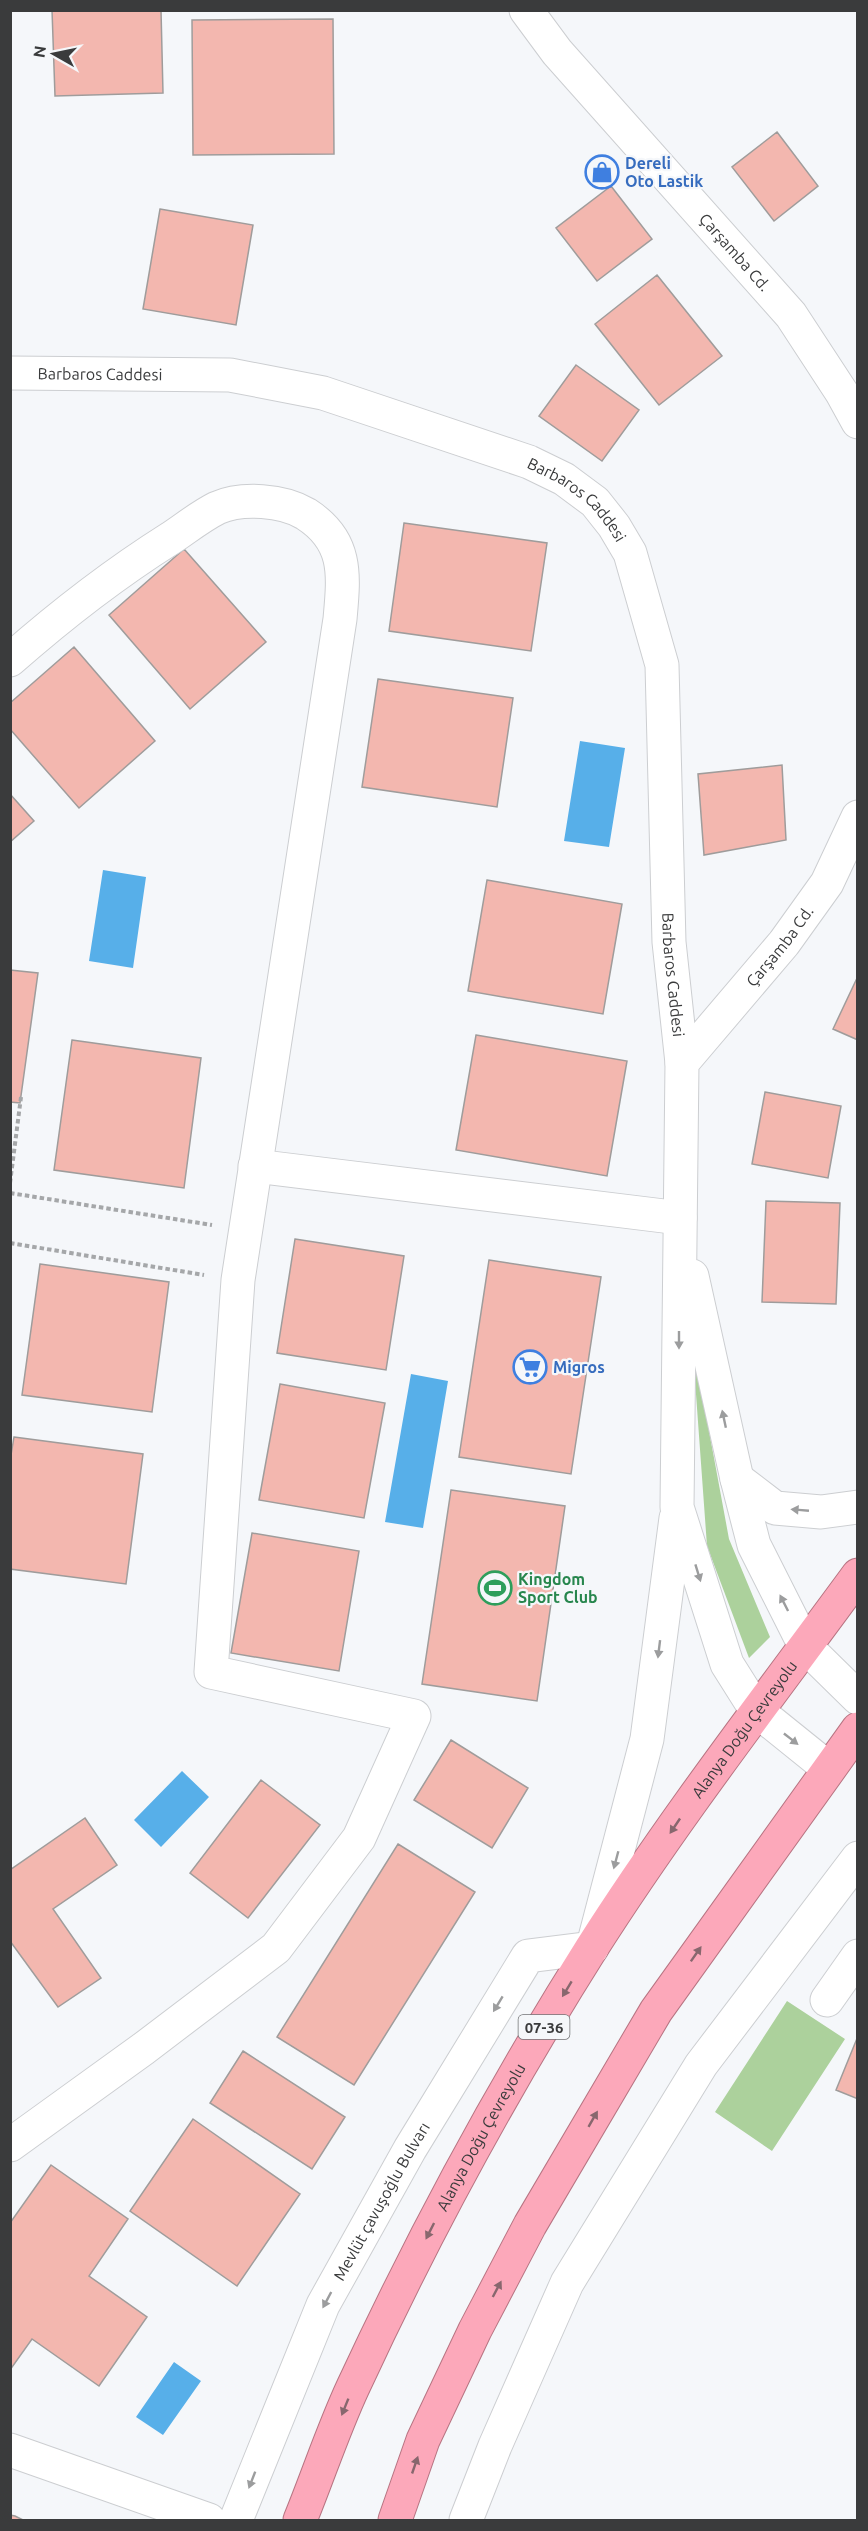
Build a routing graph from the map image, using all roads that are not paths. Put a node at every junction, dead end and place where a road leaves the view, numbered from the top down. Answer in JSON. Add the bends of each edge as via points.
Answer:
{"nodes":[{"id":1,"x":526,"y":10,"type":"edge"},
{"id":2,"x":10,"y":373,"type":"edge"},
{"id":3,"x":858,"y":422,"type":"edge"},
{"id":4,"x":10,"y":660,"type":"edge"},
{"id":5,"x":858,"y":817,"type":"edge"},
{"id":6,"x":682,"y":1063,"type":"junction"},
{"id":7,"x":255,"y":1166,"type":"junction"},
{"id":8,"x":680,"y":1218,"type":"junction"},
{"id":9,"x":737,"y":1479,"type":"junction"},
{"id":10,"x":677,"y":1507,"type":"junction"},
{"id":11,"x":858,"y":1507,"type":"edge"},
{"id":12,"x":858,"y":1575,"type":"edge"},
{"id":13,"x":805,"y":1646,"type":"junction"},
{"id":14,"x":858,"y":1698,"type":"edge"},
{"id":15,"x":756,"y":1710,"type":"junction"},
{"id":16,"x":858,"y":1729,"type":"edge"},
{"id":17,"x":828,"y":1768,"type":"junction"},
{"id":18,"x":855,"y":1866,"type":"edge"},
{"id":19,"x":592,"y":1948,"type":"junction"},
{"id":20,"x":858,"y":1956,"type":"edge"},
{"id":21,"x":827,"y":2000,"type":"dead end"},
{"id":22,"x":10,"y":2145,"type":"edge"},
{"id":23,"x":10,"y":2450,"type":"edge"},
{"id":24,"x":209,"y":2520,"type":"edge"},
{"id":25,"x":236,"y":2520,"type":"edge"},
{"id":26,"x":300,"y":2520,"type":"edge"},
{"id":27,"x":395,"y":2520,"type":"edge"},
{"id":28,"x":466,"y":2520,"type":"edge"}],
"edges":[{"from":1,"to":3,"type":"street","name":"Çarşamba Cd.","via":[[557,52],[791,315]]},
{"from":2,"to":6,"type":"street","name":"Barbaros Caddesi","via":[[230,375],[323,393],[529,462],[564,478],[595,502],[630,553],[662,665],[669,942]]},
{"from":4,"to":7,"type":"street","via":[[119,570],[218,508],[245,502],[275,504],[302,512],[323,525],[338,551],[344,577],[340,619]]},
{"from":5,"to":6,"type":"street","name":"Çarşamba Cd.","via":[[827,883],[797,926]]},
{"from":6,"to":8,"type":"street","name":"Barbaros Caddesi"},
{"from":7,"to":8,"type":"street"},
{"from":7,"to":22,"type":"street","via":[[238,1280],[211,1672],[414,1716],[359,1838],[276,1948]]},
{"from":9,"to":8,"type":"street","one_way":true},
{"from":8,"to":10,"type":"street","one_way":true},
{"from":11,"to":9,"type":"street","one_way":true,"via":[[821,1512],[775,1508]]},
{"from":13,"to":9,"type":"street","one_way":true,"via":[[754,1545]]},
{"from":10,"to":15,"type":"street","one_way":true,"via":[[727,1664]]},
{"from":10,"to":19,"type":"street","one_way":true,"via":[[647,1739]]},
{"from":12,"to":13,"type":"highway","name":"Alanya Doğu Çevreyolu","number":"07-36"},
{"from":13,"to":14,"type":"street"},
{"from":13,"to":15,"type":"highway","name":"Alanya Doğu Çevreyolu","number":"07-36"},
{"from":15,"to":17,"type":"street","one_way":true},
{"from":15,"to":19,"type":"highway","name":"Alanya Doğu Çevreyolu","number":"07-36","one_way":true},
{"from":16,"to":17,"type":"highway"},
{"from":27,"to":17,"type":"highway","one_way":true,"via":[[423,2440],[530,2225],[656,2011]]},
{"from":18,"to":28,"type":"street","via":[[701,2065],[567,2283]]},
{"from":19,"to":25,"type":"street","name":"Mevlüt çavuşoğlu Bulvarı","one_way":true,"via":[[528,1956],[410,2149],[323,2305]]},
{"from":19,"to":26,"type":"highway","name":"Alanya Doğu Çevreyolu","number":"07-36","one_way":true,"via":[[438,2216],[352,2389]]},
{"from":20,"to":21,"type":"street"},
{"from":23,"to":24,"type":"street"}]}
